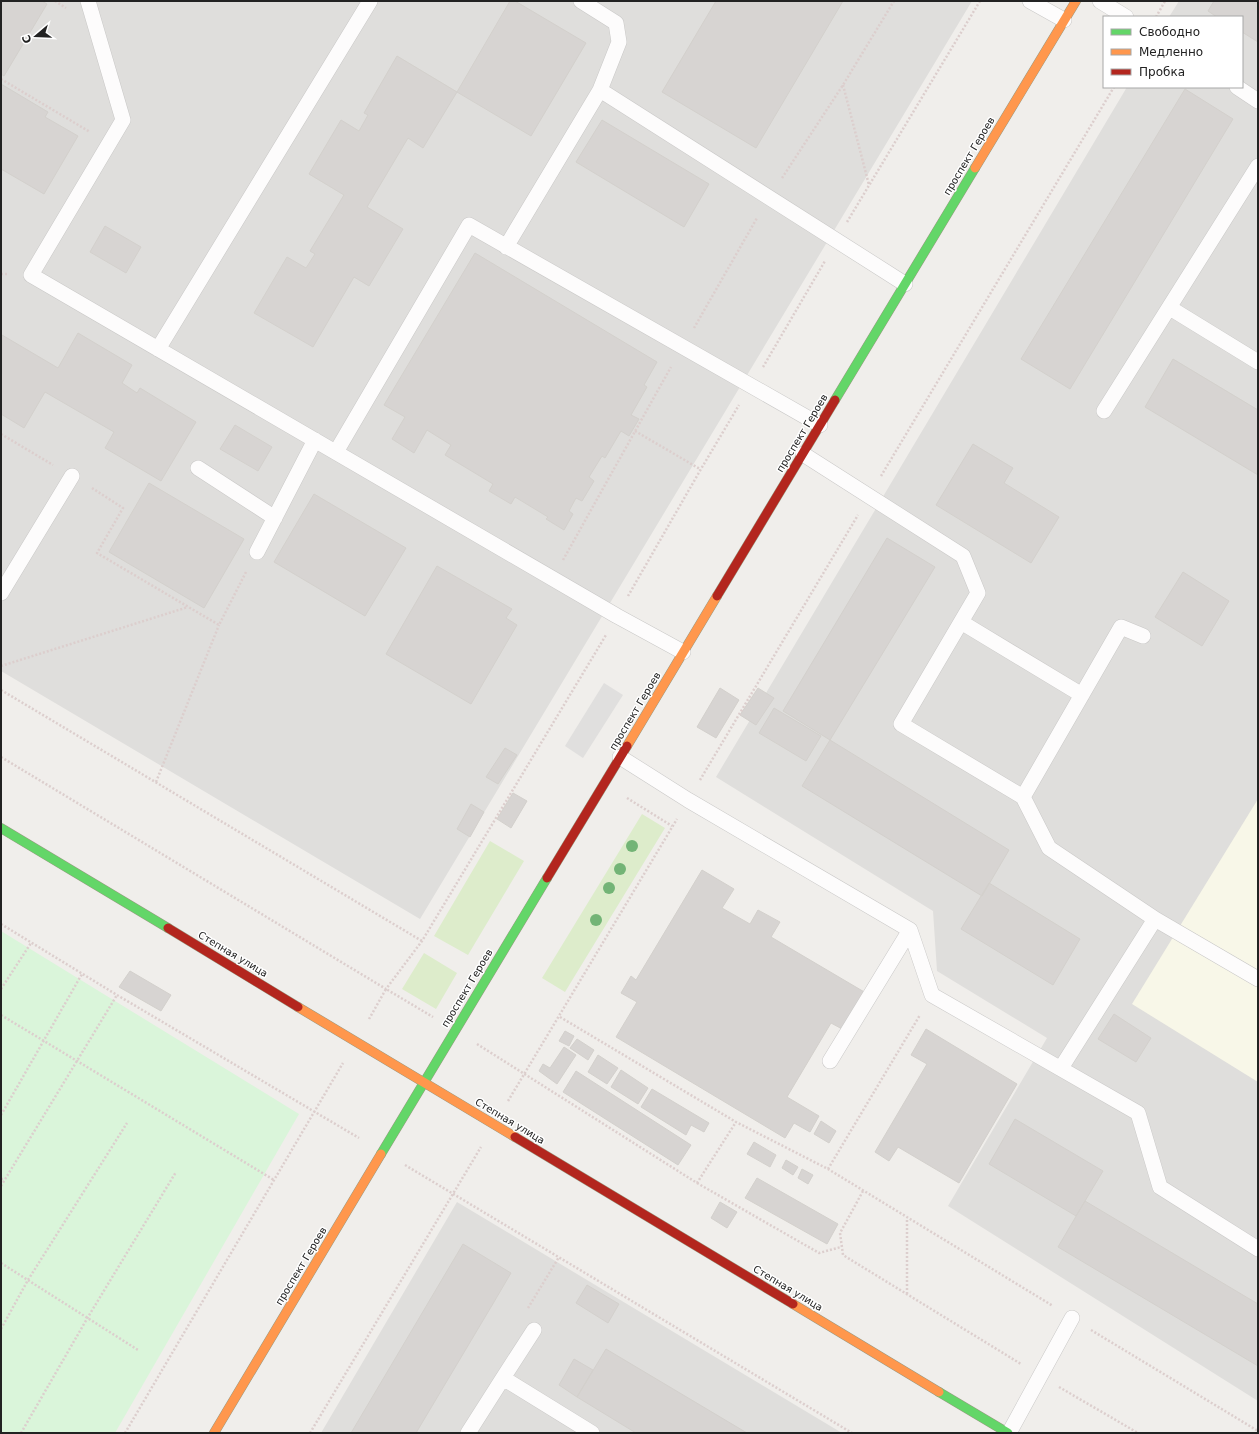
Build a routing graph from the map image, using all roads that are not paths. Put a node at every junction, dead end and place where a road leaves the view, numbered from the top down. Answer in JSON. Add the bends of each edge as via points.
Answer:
{"nodes":[{"id":1,"x":88,"y":1,"type":"edge"},
{"id":2,"x":370,"y":1,"type":"edge"},
{"id":3,"x":581,"y":1,"type":"edge"},
{"id":4,"x":1030,"y":1,"type":"edge"},
{"id":5,"x":1076,"y":1,"type":"edge"},
{"id":6,"x":1100,"y":1,"type":"edge"},
{"id":7,"x":1124,"y":16,"type":"edge"},
{"id":8,"x":1064,"y":20,"type":"junction"},
{"id":9,"x":1239,"y":88,"type":"edge"},
{"id":10,"x":600,"y":90,"type":"junction"},
{"id":11,"x":1258,"y":100,"type":"edge"},
{"id":12,"x":1258,"y":166,"type":"edge"},
{"id":13,"x":506,"y":247,"type":"junction"},
{"id":14,"x":905,"y":284,"type":"junction"},
{"id":15,"x":1170,"y":308,"type":"junction"},
{"id":16,"x":158,"y":349,"type":"junction"},
{"id":17,"x":1258,"y":362,"type":"edge"},
{"id":18,"x":1104,"y":411,"type":"dead end"},
{"id":19,"x":820,"y":425,"type":"junction"},
{"id":20,"x":315,"y":440,"type":"junction"},
{"id":21,"x":336,"y":452,"type":"junction"},
{"id":22,"x":803,"y":454,"type":"junction"},
{"id":23,"x":198,"y":468,"type":"dead end"},
{"id":24,"x":72,"y":476,"type":"road end"},
{"id":25,"x":275,"y":518,"type":"junction"},
{"id":26,"x":257,"y":552,"type":"road end"},
{"id":27,"x":1,"y":593,"type":"edge"},
{"id":28,"x":961,"y":622,"type":"junction"},
{"id":29,"x":1143,"y":636,"type":"dead end"},
{"id":30,"x":683,"y":652,"type":"junction"},
{"id":31,"x":1082,"y":696,"type":"junction"},
{"id":32,"x":620,"y":757,"type":"junction"},
{"id":33,"x":1023,"y":797,"type":"junction"},
{"id":34,"x":1,"y":828,"type":"edge"},
{"id":35,"x":1155,"y":919,"type":"junction"},
{"id":36,"x":910,"y":930,"type":"junction"},
{"id":37,"x":1258,"y":979,"type":"edge"},
{"id":38,"x":830,"y":1061,"type":"dead end"},
{"id":39,"x":1061,"y":1068,"type":"junction"},
{"id":40,"x":424,"y":1082,"type":"junction"},
{"id":41,"x":1258,"y":1249,"type":"edge"},
{"id":42,"x":1072,"y":1318,"type":"dead end"},
{"id":43,"x":534,"y":1330,"type":"dead end"},
{"id":44,"x":503,"y":1378,"type":"junction"},
{"id":45,"x":214,"y":1433,"type":"edge"},
{"id":46,"x":468,"y":1433,"type":"edge"},
{"id":47,"x":592,"y":1433,"type":"edge"},
{"id":48,"x":1009,"y":1433,"type":"edge"}],
"edges":[{"from":1,"to":16,"type":"lane","via":[[123,120],[32,275]]},
{"from":2,"to":16,"type":"lane"},
{"from":3,"to":10,"type":"lane","via":[[616,23],[619,42]]},
{"from":4,"to":8,"type":"lane"},
{"from":5,"to":8,"type":"street","name":"проспект Героев"},
{"from":6,"to":7,"type":"lane"},
{"from":8,"to":14,"type":"street","name":"проспект Героев"},
{"from":9,"to":11,"type":"lane"},
{"from":10,"to":13,"type":"lane"},
{"from":10,"to":14,"type":"lane"},
{"from":12,"to":15,"type":"lane"},
{"from":13,"to":19,"type":"lane"},
{"from":13,"to":21,"type":"lane","via":[[469,225]]},
{"from":14,"to":19,"type":"street","name":"проспект Героев"},
{"from":15,"to":17,"type":"lane"},
{"from":15,"to":18,"type":"lane"},
{"from":16,"to":20,"type":"lane"},
{"from":19,"to":22,"type":"street","name":"проспект Героев"},
{"from":20,"to":21,"type":"lane"},
{"from":20,"to":25,"type":"lane"},
{"from":21,"to":30,"type":"lane"},
{"from":22,"to":28,"type":"lane","via":[[964,556],[978,593]]},
{"from":22,"to":30,"type":"street","name":"проспект Героев"},
{"from":23,"to":25,"type":"lane"},
{"from":24,"to":27,"type":"lane"},
{"from":25,"to":26,"type":"lane"},
{"from":28,"to":31,"type":"lane"},
{"from":28,"to":33,"type":"lane","via":[[901,724]]},
{"from":29,"to":31,"type":"lane","via":[[1122,627]]},
{"from":30,"to":32,"type":"street","name":"проспект Героев"},
{"from":31,"to":33,"type":"lane"},
{"from":32,"to":36,"type":"lane","via":[[688,800]]},
{"from":32,"to":40,"type":"street","name":"проспект Героев"},
{"from":33,"to":35,"type":"lane","via":[[1049,848]]},
{"from":34,"to":40,"type":"street","name":"Степная улица"},
{"from":35,"to":37,"type":"lane"},
{"from":35,"to":39,"type":"lane"},
{"from":36,"to":38,"type":"lane"},
{"from":36,"to":39,"type":"lane","via":[[932,995]]},
{"from":39,"to":41,"type":"lane","via":[[1138,1113],[1160,1187]]},
{"from":40,"to":45,"type":"street","name":"проспект Героев"},
{"from":40,"to":48,"type":"street","name":"Степная улица"},
{"from":42,"to":48,"type":"lane"},
{"from":43,"to":44,"type":"lane"},
{"from":44,"to":46,"type":"lane"},
{"from":44,"to":47,"type":"lane"}]}
